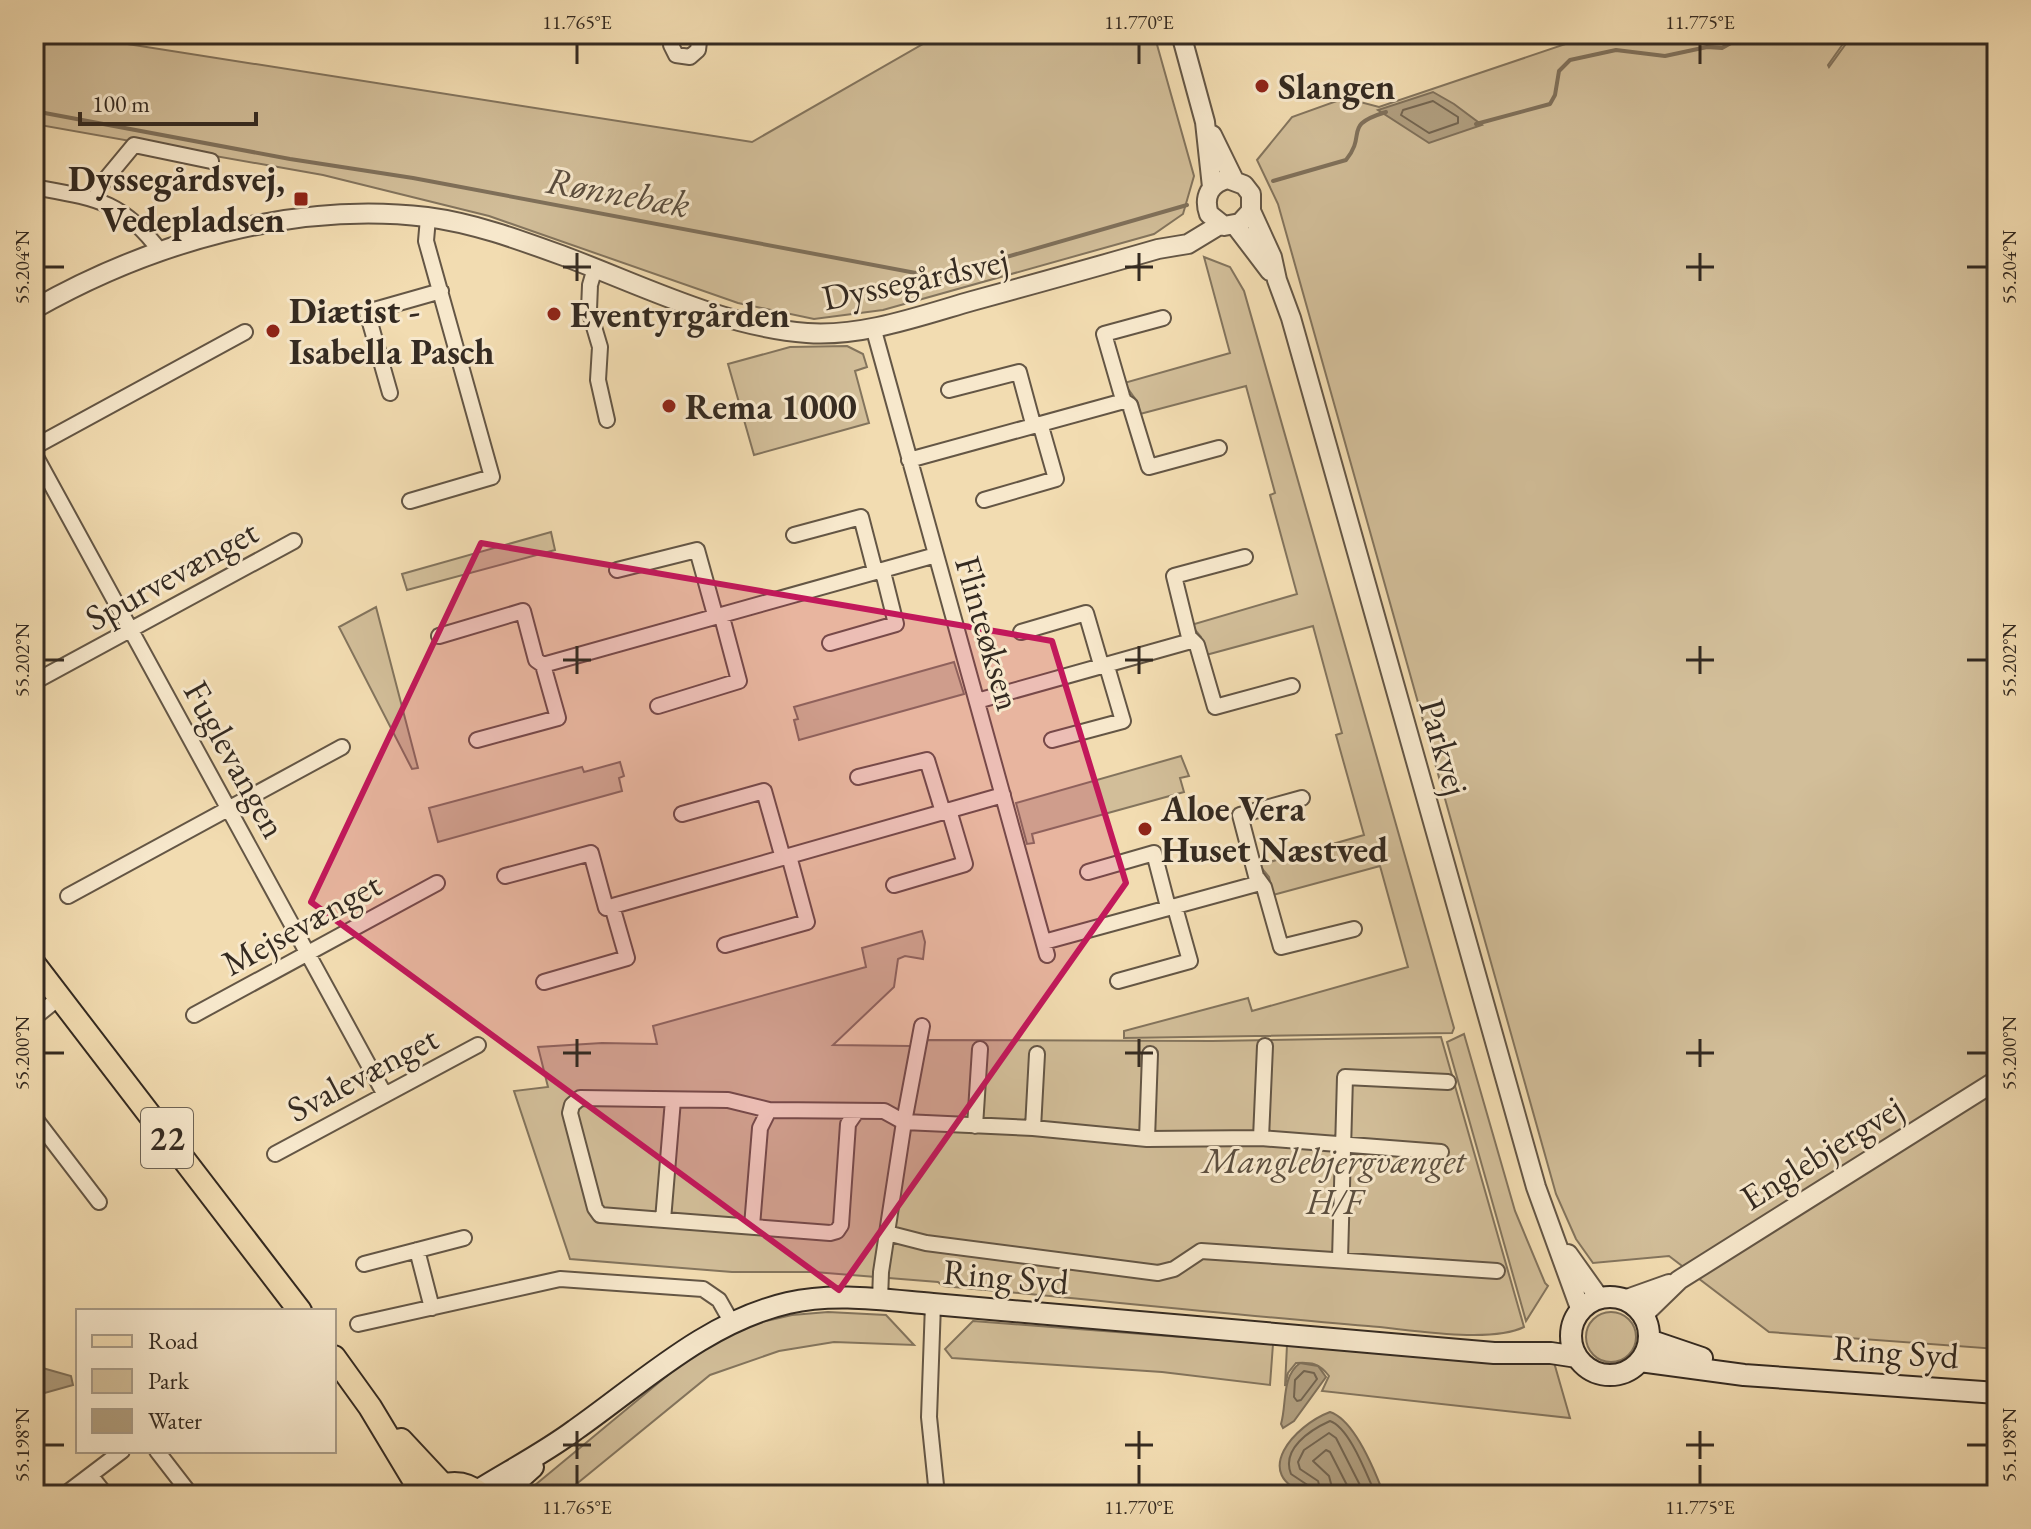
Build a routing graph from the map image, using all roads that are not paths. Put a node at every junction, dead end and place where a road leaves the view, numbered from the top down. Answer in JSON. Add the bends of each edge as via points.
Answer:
{"nodes":[{"id":1,"x":672,"y":34,"type":"edge"},
{"id":2,"x":700,"y":34,"type":"edge"},
{"id":3,"x":1181,"y":34,"type":"edge"},
{"id":4,"x":1205,"y":122,"type":"junction"},
{"id":5,"x":211,"y":161,"type":"dead end"},
{"id":6,"x":1234,"y":180,"type":"junction"},
{"id":7,"x":34,"y":187,"type":"edge"},
{"id":8,"x":1212,"y":187,"type":"junction"},
{"id":9,"x":96,"y":199,"type":"junction"},
{"id":10,"x":1251,"y":211,"type":"junction"},
{"id":11,"x":428,"y":218,"type":"junction"},
{"id":12,"x":1222,"y":221,"type":"junction"},
{"id":13,"x":160,"y":251,"type":"junction"},
{"id":14,"x":595,"y":268,"type":"junction"},
{"id":15,"x":1277,"y":280,"type":"junction"},
{"id":16,"x":441,"y":291,"type":"junction"},
{"id":17,"x":34,"y":309,"type":"edge"},
{"id":18,"x":1163,"y":318,"type":"dead end"},
{"id":19,"x":873,"y":327,"type":"junction"},
{"id":20,"x":245,"y":332,"type":"dead end"},
{"id":21,"x":949,"y":390,"type":"dead end"},
{"id":22,"x":390,"y":393,"type":"dead end"},
{"id":23,"x":1124,"y":401,"type":"junction"},
{"id":24,"x":607,"y":420,"type":"dead end"},
{"id":25,"x":1038,"y":425,"type":"junction"},
{"id":26,"x":1219,"y":448,"type":"dead end"},
{"id":27,"x":34,"y":450,"type":"edge"},
{"id":28,"x":909,"y":460,"type":"junction"},
{"id":29,"x":984,"y":500,"type":"dead end"},
{"id":30,"x":410,"y":501,"type":"dead end"},
{"id":31,"x":794,"y":535,"type":"dead end"},
{"id":32,"x":294,"y":541,"type":"dead end"},
{"id":33,"x":936,"y":555,"type":"junction"},
{"id":34,"x":1245,"y":557,"type":"dead end"},
{"id":35,"x":617,"y":570,"type":"dead end"},
{"id":36,"x":878,"y":572,"type":"junction"},
{"id":37,"x":718,"y":616,"type":"junction"},
{"id":38,"x":131,"y":630,"type":"junction"},
{"id":39,"x":1021,"y":632,"type":"dead end"},
{"id":40,"x":439,"y":636,"type":"dead end"},
{"id":41,"x":1191,"y":641,"type":"junction"},
{"id":42,"x":830,"y":643,"type":"dead end"},
{"id":43,"x":543,"y":665,"type":"junction"},
{"id":44,"x":1105,"y":666,"type":"junction"},
{"id":45,"x":34,"y":682,"type":"edge"},
{"id":46,"x":1292,"y":686,"type":"dead end"},
{"id":47,"x":977,"y":701,"type":"junction"},
{"id":48,"x":658,"y":706,"type":"dead end"},
{"id":49,"x":477,"y":740,"type":"dead end"},
{"id":50,"x":1052,"y":740,"type":"dead end"},
{"id":51,"x":342,"y":747,"type":"dead end"},
{"id":52,"x":858,"y":777,"type":"dead end"},
{"id":53,"x":1003,"y":795,"type":"junction"},
{"id":54,"x":1302,"y":798,"type":"dead end"},
{"id":55,"x":230,"y":810,"type":"junction"},
{"id":56,"x":946,"y":811,"type":"junction"},
{"id":57,"x":682,"y":814,"type":"dead end"},
{"id":58,"x":786,"y":857,"type":"junction"},
{"id":59,"x":1088,"y":872,"type":"dead end"},
{"id":60,"x":505,"y":876,"type":"dead end"},
{"id":61,"x":437,"y":883,"type":"dead end"},
{"id":62,"x":1260,"y":883,"type":"junction"},
{"id":63,"x":894,"y":885,"type":"dead end"},
{"id":64,"x":68,"y":896,"type":"dead end"},
{"id":65,"x":612,"y":906,"type":"junction"},
{"id":66,"x":1172,"y":907,"type":"junction"},
{"id":67,"x":1354,"y":929,"type":"dead end"},
{"id":68,"x":725,"y":945,"type":"dead end"},
{"id":69,"x":308,"y":953,"type":"junction"},
{"id":70,"x":34,"y":964,"type":"edge"},
{"id":71,"x":1118,"y":981,"type":"dead end"},
{"id":72,"x":544,"y":982,"type":"dead end"},
{"id":73,"x":60,"y":997,"type":"junction"},
{"id":74,"x":194,"y":1015,"type":"dead end"},
{"id":75,"x":34,"y":1018,"type":"edge"},
{"id":76,"x":922,"y":1026,"type":"dead end"},
{"id":77,"x":478,"y":1045,"type":"dead end"},
{"id":78,"x":1265,"y":1046,"type":"dead end"},
{"id":79,"x":980,"y":1049,"type":"dead end"},
{"id":80,"x":1037,"y":1054,"type":"dead end"},
{"id":81,"x":1150,"y":1054,"type":"dead end"},
{"id":82,"x":1997,"y":1080,"type":"edge"},
{"id":83,"x":1448,"y":1082,"type":"dead end"},
{"id":84,"x":385,"y":1095,"type":"junction"},
{"id":85,"x":673,"y":1100,"type":"junction"},
{"id":86,"x":769,"y":1110,"type":"junction"},
{"id":87,"x":857,"y":1111,"type":"junction"},
{"id":88,"x":34,"y":1117,"type":"edge"},
{"id":89,"x":904,"y":1122,"type":"junction"},
{"id":90,"x":975,"y":1126,"type":"junction"},
{"id":91,"x":1033,"y":1128,"type":"junction"},
{"id":92,"x":1261,"y":1138,"type":"junction"},
{"id":93,"x":1147,"y":1139,"type":"junction"},
{"id":94,"x":1343,"y":1146,"type":"junction"},
{"id":95,"x":1441,"y":1152,"type":"dead end"},
{"id":96,"x":275,"y":1154,"type":"dead end"},
{"id":97,"x":99,"y":1202,"type":"dead end"},
{"id":98,"x":663,"y":1220,"type":"junction"},
{"id":99,"x":752,"y":1226,"type":"junction"},
{"id":100,"x":1553,"y":1232,"type":"junction"},
{"id":101,"x":887,"y":1233,"type":"junction"},
{"id":102,"x":464,"y":1238,"type":"dead end"},
{"id":103,"x":417,"y":1250,"type":"junction"},
{"id":104,"x":1340,"y":1259,"type":"junction"},
{"id":105,"x":364,"y":1264,"type":"dead end"},
{"id":106,"x":1497,"y":1271,"type":"dead end"},
{"id":107,"x":1679,"y":1280,"type":"junction"},
{"id":108,"x":1600,"y":1299,"type":"junction"},
{"id":109,"x":880,"y":1300,"type":"junction"},
{"id":110,"x":1624,"y":1300,"type":"junction"},
{"id":111,"x":933,"y":1304,"type":"junction"},
{"id":112,"x":432,"y":1308,"type":"junction"},
{"id":113,"x":298,"y":1309,"type":"edge"},
{"id":114,"x":1581,"y":1311,"type":"junction"},
{"id":115,"x":1643,"y":1315,"type":"junction"},
{"id":116,"x":732,"y":1323,"type":"junction"},
{"id":117,"x":358,"y":1324,"type":"dead end"},
{"id":118,"x":1571,"y":1332,"type":"junction"},
{"id":119,"x":1649,"y":1340,"type":"junction"},
{"id":120,"x":1470,"y":1350,"type":"junction"},
{"id":121,"x":1577,"y":1357,"type":"junction"},
{"id":122,"x":336,"y":1360,"type":"edge"},
{"id":123,"x":1640,"y":1361,"type":"junction"},
{"id":124,"x":1790,"y":1377,"type":"junction"},
{"id":125,"x":1997,"y":1393,"type":"edge"},
{"id":126,"x":572,"y":1433,"type":"junction"},
{"id":127,"x":120,"y":1453,"type":"edge"},
{"id":128,"x":159,"y":1453,"type":"edge"},
{"id":129,"x":91,"y":1476,"type":"junction"},
{"id":130,"x":431,"y":1492,"type":"edge"},
{"id":131,"x":479,"y":1493,"type":"edge"},
{"id":132,"x":64,"y":1495,"type":"edge"},
{"id":133,"x":106,"y":1495,"type":"edge"},
{"id":134,"x":191,"y":1495,"type":"edge"},
{"id":135,"x":502,"y":1495,"type":"edge"},
{"id":136,"x":937,"y":1495,"type":"edge"}],
"edges":[{"from":1,"to":2,"type":"street","via":[[676,55],[690,57],[698,50]]},
{"from":3,"to":4,"type":"street"},
{"from":4,"to":6,"type":"street"},
{"from":4,"to":8,"type":"street"},
{"from":5,"to":9,"type":"street","via":[[134,145],[100,186]]},
{"from":6,"to":8,"type":"street"},
{"from":6,"to":10,"type":"street","via":[[1248,189]]},
{"from":7,"to":9,"type":"street"},
{"from":8,"to":12,"type":"street","via":[[1207,197]]},
{"from":9,"to":13,"type":"street","via":[[124,212]]},
{"from":10,"to":12,"type":"street","via":[[1245,220]]},
{"from":10,"to":15,"type":"street","name":"Parkvej"},
{"from":11,"to":13,"type":"street","name":"Dyssegårdsvej","via":[[360,215],[285,222]]},
{"from":11,"to":14,"type":"street","name":"Dyssegårdsvej","via":[[513,237]]},
{"from":11,"to":16,"type":"street","via":[[426,241]]},
{"from":12,"to":15,"type":"street","name":"Parkvej"},
{"from":12,"to":19,"type":"street","name":"Dyssegårdsvej","via":[[1158,249]]},
{"from":13,"to":17,"type":"street","name":"Dyssegårdsvej"},
{"from":14,"to":19,"type":"street","name":"Dyssegårdsvej","via":[[727,318],[770,328],[809,333]]},
{"from":14,"to":24,"type":"street","via":[[589,310],[600,347],[598,380]]},
{"from":15,"to":100,"type":"street","name":"Parkvej"},
{"from":16,"to":22,"type":"street","via":[[367,312]]},
{"from":16,"to":30,"type":"street","via":[[492,477]]},
{"from":18,"to":23,"type":"street","via":[[1104,334]]},
{"from":19,"to":28,"type":"street","name":"Flinteøksen"},
{"from":20,"to":27,"type":"street"},
{"from":21,"to":25,"type":"street","via":[[1019,372]]},
{"from":23,"to":25,"type":"street"},
{"from":23,"to":26,"type":"street","via":[[1130,405],[1149,467]]},
{"from":25,"to":28,"type":"street"},
{"from":25,"to":29,"type":"street","via":[[1056,479]]},
{"from":27,"to":38,"type":"street","name":"Fuglevangen"},
{"from":28,"to":33,"type":"street","name":"Flinteøksen"},
{"from":31,"to":36,"type":"street","via":[[861,517]]},
{"from":32,"to":38,"type":"street","name":"Spurvevænget"},
{"from":33,"to":36,"type":"street"},
{"from":33,"to":47,"type":"street","name":"Flinteøksen"},
{"from":34,"to":41,"type":"street","via":[[1174,576]]},
{"from":35,"to":37,"type":"street","via":[[697,550]]},
{"from":36,"to":37,"type":"street"},
{"from":36,"to":42,"type":"street","via":[[884,576],[896,624]]},
{"from":37,"to":43,"type":"street"},
{"from":37,"to":48,"type":"street","via":[[739,681]]},
{"from":38,"to":45,"type":"street","name":"Spurvevænget"},
{"from":38,"to":55,"type":"street","name":"Fuglevangen"},
{"from":39,"to":44,"type":"street","via":[[1086,613]]},
{"from":40,"to":43,"type":"street","via":[[523,611],[536,660]]},
{"from":41,"to":44,"type":"street"},
{"from":41,"to":46,"type":"street","via":[[1197,645],[1215,707]]},
{"from":43,"to":49,"type":"street","via":[[558,718]]},
{"from":44,"to":47,"type":"street"},
{"from":44,"to":50,"type":"street","via":[[1123,721]]},
{"from":47,"to":53,"type":"street","name":"Flinteøksen"},
{"from":51,"to":55,"type":"street"},
{"from":52,"to":56,"type":"street","via":[[927,760]]},
{"from":53,"to":56,"type":"street"},
{"from":53,"to":66,"type":"street","name":"Flinteøksen","via":[[1045,948]]},
{"from":54,"to":62,"type":"street","via":[[1240,815]]},
{"from":55,"to":64,"type":"street"},
{"from":55,"to":69,"type":"street","name":"Fuglevangen"},
{"from":56,"to":58,"type":"street"},
{"from":56,"to":63,"type":"street","via":[[965,864]]},
{"from":57,"to":58,"type":"street","via":[[764,791]]},
{"from":58,"to":65,"type":"street"},
{"from":58,"to":68,"type":"street","via":[[807,922]]},
{"from":59,"to":66,"type":"street","via":[[1154,853]]},
{"from":60,"to":65,"type":"street","via":[[591,853],[606,908]]},
{"from":61,"to":69,"type":"street","name":"Mejsevænget"},
{"from":62,"to":66,"type":"street"},
{"from":62,"to":67,"type":"street","via":[[1281,947]]},
{"from":65,"to":72,"type":"street","via":[[627,958]]},
{"from":66,"to":71,"type":"street","via":[[1190,961]]},
{"from":69,"to":74,"type":"street","name":"Mejsevænget"},
{"from":69,"to":84,"type":"street","name":"Fuglevangen"},
{"from":70,"to":73,"type":"main road","number":"22"},
{"from":73,"to":75,"type":"street"},
{"from":73,"to":113,"type":"main road","number":"22"},
{"from":76,"to":89,"type":"street"},
{"from":77,"to":84,"type":"street","name":"Svalevænget"},
{"from":78,"to":92,"type":"street"},
{"from":79,"to":90,"type":"street"},
{"from":80,"to":91,"type":"street"},
{"from":81,"to":93,"type":"street"},
{"from":82,"to":107,"type":"street","name":"Englebjergvej"},
{"from":83,"to":94,"type":"street","via":[[1345,1077]]},
{"from":84,"to":96,"type":"street","name":"Svalevænget"},
{"from":85,"to":86,"type":"street","via":[[728,1100]]},
{"from":85,"to":98,"type":"street"},
{"from":85,"to":98,"type":"street","via":[[580,1098],[570,1113],[600,1215]]},
{"from":86,"to":87,"type":"street"},
{"from":86,"to":99,"type":"street","via":[[760,1128]]},
{"from":87,"to":89,"type":"street","via":[[884,1111]]},
{"from":87,"to":99,"type":"street","via":[[848,1124],[837,1231]]},
{"from":88,"to":97,"type":"street"},
{"from":89,"to":90,"type":"street"},
{"from":89,"to":101,"type":"street"},
{"from":90,"to":91,"type":"street"},
{"from":91,"to":93,"type":"street"},
{"from":92,"to":93,"type":"street"},
{"from":92,"to":94,"type":"street"},
{"from":94,"to":95,"type":"street"},
{"from":94,"to":104,"type":"street"},
{"from":98,"to":99,"type":"street"},
{"from":100,"to":108,"type":"street","name":"Parkvej"},
{"from":100,"to":114,"type":"street","name":"Parkvej"},
{"from":101,"to":104,"type":"street","via":[[926,1243],[1158,1273],[1201,1251]]},
{"from":101,"to":109,"type":"street"},
{"from":102,"to":103,"type":"street"},
{"from":103,"to":105,"type":"street"},
{"from":103,"to":112,"type":"street"},
{"from":104,"to":106,"type":"street"},
{"from":107,"to":110,"type":"street","name":"Englebjergvej"},
{"from":107,"to":115,"type":"street","name":"Englebjergvej"},
{"from":108,"to":110,"type":"main road"},
{"from":108,"to":114,"type":"main road"},
{"from":109,"to":111,"type":"main road","name":"Ring Syd"},
{"from":109,"to":116,"type":"main road","name":"Ring Syd","via":[[817,1298]]},
{"from":110,"to":115,"type":"main road"},
{"from":111,"to":120,"type":"main road","name":"Ring Syd"},
{"from":111,"to":136,"type":"street","via":[[929,1417]]},
{"from":112,"to":116,"type":"street","via":[[560,1279],[703,1289],[719,1300]]},
{"from":112,"to":117,"type":"street"},
{"from":114,"to":118,"type":"main road"},
{"from":115,"to":119,"type":"main road"},
{"from":116,"to":126,"type":"main road","name":"Ring Syd","via":[[688,1347]]},
{"from":118,"to":120,"type":"main road","name":"Ring Syd","via":[[1535,1344]]},
{"from":118,"to":121,"type":"main road"},
{"from":119,"to":123,"type":"main road"},
{"from":119,"to":124,"type":"main road","name":"Ring Syd","via":[[1716,1362]]},
{"from":120,"to":121,"type":"main road","name":"Ring Syd"},
{"from":121,"to":123,"type":"main road","via":[[1603,1375],[1624,1373]]},
{"from":122,"to":130,"type":"main road"},
{"from":123,"to":124,"type":"main road","name":"Ring Syd"},
{"from":124,"to":125,"type":"main road","name":"Ring Syd"},
{"from":126,"to":131,"type":"main road","name":"Ring Syd"},
{"from":126,"to":135,"type":"main road","name":"Ring Syd"},
{"from":127,"to":129,"type":"street"},
{"from":128,"to":134,"type":"street"},
{"from":129,"to":132,"type":"street"},
{"from":129,"to":133,"type":"street"},
{"from":130,"to":131,"type":"main road","via":[[457,1484]]}]}
